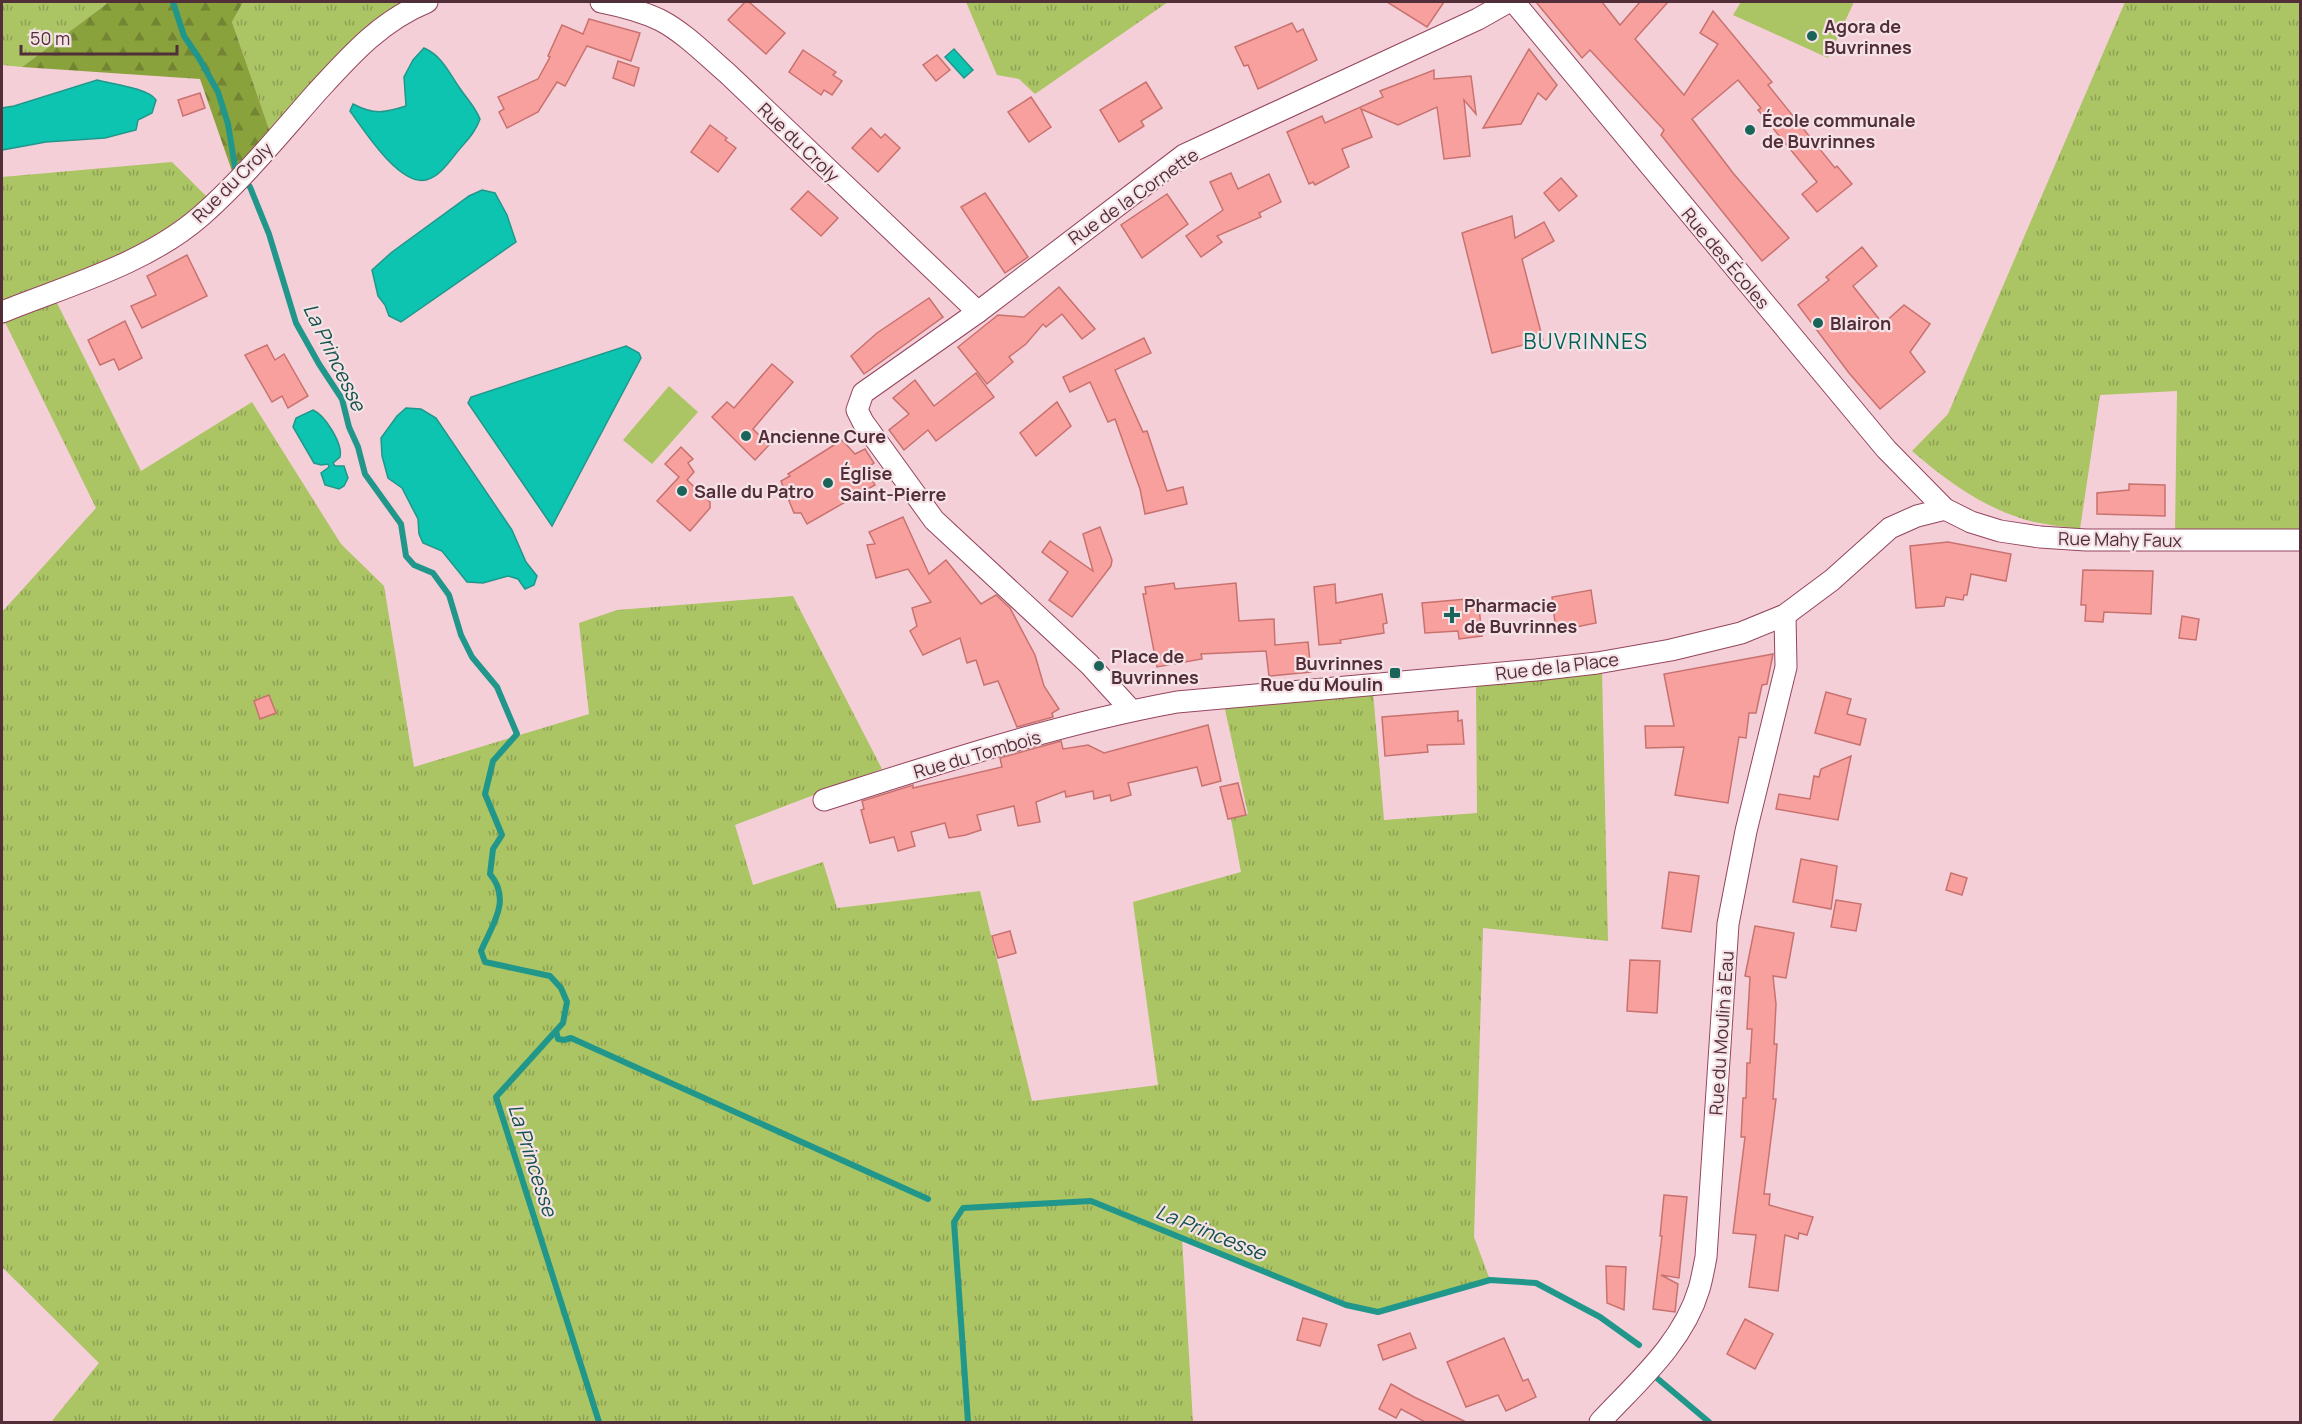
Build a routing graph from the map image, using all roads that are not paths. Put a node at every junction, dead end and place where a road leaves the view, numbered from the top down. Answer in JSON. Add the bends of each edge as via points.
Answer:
{"nodes":[{"id":1,"x":427,"y":2,"type":"edge"},
{"id":2,"x":601,"y":2,"type":"edge"},
{"id":3,"x":1508,"y":2,"type":"edge"},
{"id":4,"x":1514,"y":2,"type":"edge"},
{"id":5,"x":2,"y":312,"type":"edge"},
{"id":6,"x":978,"y":312,"type":"junction"},
{"id":7,"x":1945,"y":509,"type":"junction"},
{"id":8,"x":2301,"y":540,"type":"edge"},
{"id":9,"x":1785,"y":615,"type":"junction"},
{"id":10,"x":1131,"y":710,"type":"junction"},
{"id":11,"x":824,"y":800,"type":"dead end"},
{"id":12,"x":1600,"y":1422,"type":"edge"}],
"edges":[{"from":1,"to":5,"type":"street","name":"Rue du Croly","via":[[389,22],[360,45],[230,188],[169,241]]},
{"from":2,"to":6,"type":"street","name":"Rue du Croly","via":[[660,21],[695,45]]},
{"from":3,"to":6,"type":"street","name":"Rue de la Cornette","via":[[1184,156]]},
{"from":4,"to":7,"type":"street","name":"Rue des Écoles","via":[[1886,449]]},
{"from":6,"to":10,"type":"street","name":"Rue de la Cornette","via":[[863,393],[857,410],[934,520],[1089,664]]},
{"from":7,"to":8,"type":"street","name":"Rue Mahy Faux","via":[[2000,531],[2040,537]]},
{"from":7,"to":9,"type":"street","name":"Rue de la Place","via":[[1890,528],[1832,580]]},
{"from":9,"to":10,"type":"street","name":"Rue de la Place","via":[[1741,633],[1597,663],[1177,702]]},
{"from":9,"to":12,"type":"street","name":"Rue du Moulin à Eau","via":[[1786,667],[1728,924],[1706,1257],[1699,1289],[1686,1321],[1663,1355]]},
{"from":10,"to":11,"type":"street","name":"Rue du Tombois"}]}
